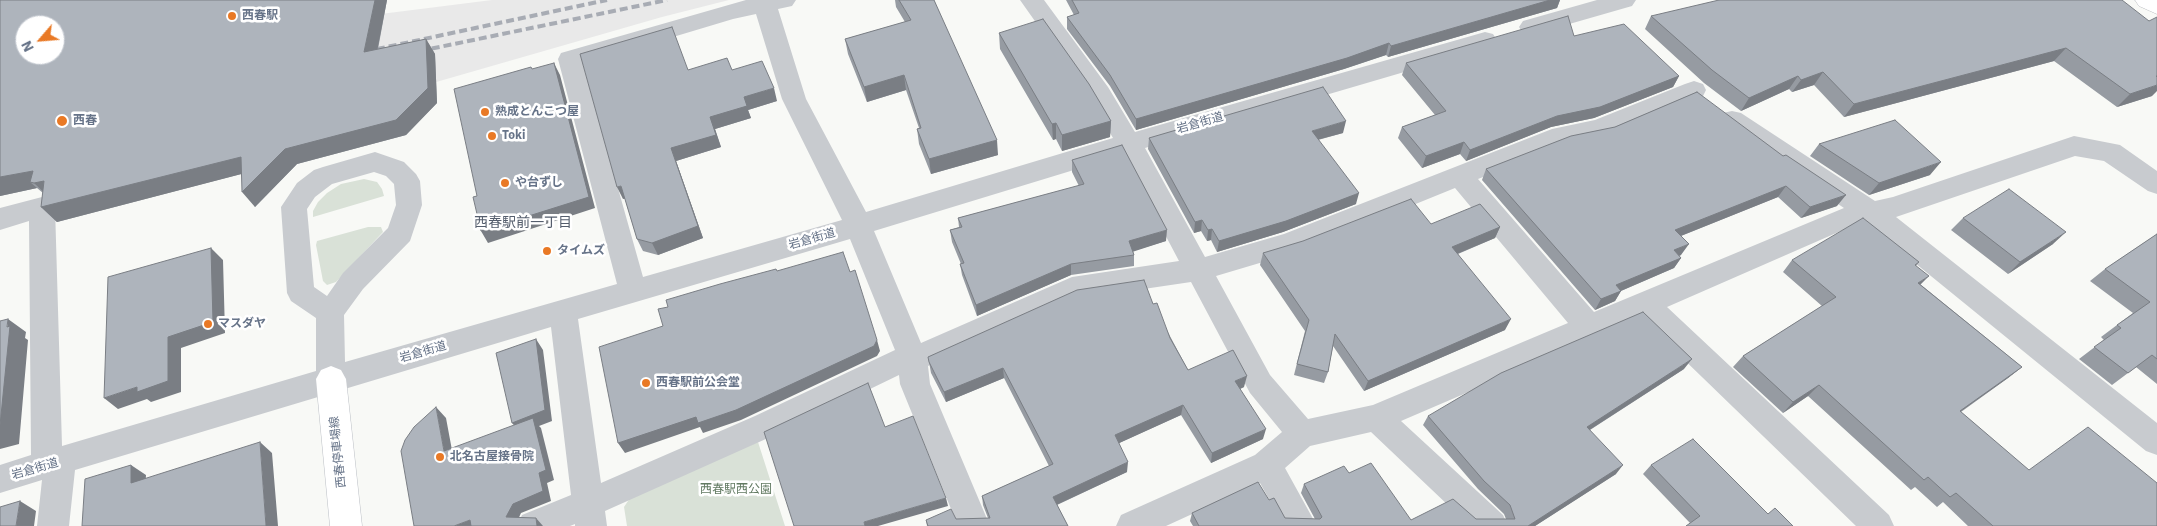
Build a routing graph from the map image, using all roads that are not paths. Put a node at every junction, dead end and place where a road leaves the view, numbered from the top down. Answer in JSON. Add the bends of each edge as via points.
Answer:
{"nodes":[{"id":1,"x":1032,"y":0,"type":"edge"},
{"id":2,"x":2147,"y":0,"type":"edge"},
{"id":3,"x":775,"y":2,"type":"edge"},
{"id":4,"x":1612,"y":2,"type":"edge"},
{"id":5,"x":2157,"y":6,"type":"edge"},
{"id":6,"x":1624,"y":27,"type":"edge"},
{"id":7,"x":1673,"y":71,"type":"edge"},
{"id":8,"x":1694,"y":90,"type":"junction"},
{"id":9,"x":1129,"y":143,"type":"junction"},
{"id":10,"x":2146,"y":163,"type":"edge"},
{"id":11,"x":1461,"y":177,"type":"junction"},
{"id":12,"x":2157,"y":184,"type":"edge"},
{"id":13,"x":1871,"y":212,"type":"junction"},
{"id":14,"x":0,"y":219,"type":"edge"},
{"id":15,"x":858,"y":226,"type":"junction"},
{"id":16,"x":1198,"y":270,"type":"junction"},
{"id":17,"x":633,"y":291,"type":"junction"},
{"id":18,"x":1644,"y":303,"type":"junction"},
{"id":19,"x":563,"y":311,"type":"junction"},
{"id":20,"x":330,"y":313,"type":"junction"},
{"id":21,"x":1589,"y":327,"type":"junction"},
{"id":22,"x":912,"y":357,"type":"junction"},
{"id":23,"x":331,"y":379,"type":"junction"},
{"id":24,"x":1376,"y":418,"type":"junction"},
{"id":25,"x":1302,"y":434,"type":"junction"},
{"id":26,"x":2157,"y":440,"type":"edge"},
{"id":27,"x":53,"y":464,"type":"junction"},
{"id":28,"x":1266,"y":465,"type":"junction"},
{"id":29,"x":0,"y":479,"type":"edge"},
{"id":30,"x":589,"y":514,"type":"edge"},
{"id":31,"x":53,"y":526,"type":"edge"},
{"id":32,"x":346,"y":526,"type":"edge"},
{"id":33,"x":533,"y":526,"type":"edge"},
{"id":34,"x":974,"y":526,"type":"edge"},
{"id":35,"x":1132,"y":526,"type":"edge"},
{"id":36,"x":1301,"y":526,"type":"edge"},
{"id":37,"x":1492,"y":526,"type":"edge"},
{"id":38,"x":1878,"y":526,"type":"edge"}],
"edges":[{"from":1,"to":9,"type":"street","via":[[1099,93]]},
{"from":2,"to":5,"type":"main road"},
{"from":3,"to":15,"type":"street","via":[[794,99]]},
{"from":3,"to":17,"type":"street","via":[[732,11],[570,59]]},
{"from":4,"to":6,"type":"street","via":[[1610,14]]},
{"from":4,"to":9,"type":"street","name":"岩倉街道"},
{"from":7,"to":8,"type":"street"},
{"from":8,"to":11,"type":"street","via":[[1599,129],[1562,136]]},
{"from":8,"to":13,"type":"street","via":[[1736,123]]},
{"from":9,"to":15,"type":"street","name":"岩倉街道"},
{"from":9,"to":16,"type":"street"},
{"from":10,"to":12,"type":"street"},
{"from":10,"to":13,"type":"street","via":[[2111,152],[2074,146]]},
{"from":11,"to":16,"type":"street","via":[[1290,243]]},
{"from":11,"to":21,"type":"street"},
{"from":13,"to":18,"type":"street","via":[[1845,218]]},
{"from":13,"to":26,"type":"street"},
{"from":14,"to":27,"type":"street","via":[[42,207]]},
{"from":15,"to":17,"type":"street","name":"岩倉街道"},
{"from":15,"to":22,"type":"street"},
{"from":16,"to":22,"type":"street","via":[[1072,288],[928,354]]},
{"from":16,"to":25,"type":"street","via":[[1260,384]]},
{"from":17,"to":19,"type":"street","name":"岩倉街道"},
{"from":18,"to":21,"type":"street"},
{"from":18,"to":38,"type":"street"},
{"from":19,"to":23,"type":"street","name":"岩倉街道"},
{"from":19,"to":30,"type":"street"},
{"from":20,"to":20,"type":"street","via":[[301,294],[294,207],[306,190],[324,177],[375,162],[395,169],[407,180],[409,205],[400,233],[352,281]]},
{"from":20,"to":23,"type":"street"},
{"from":21,"to":24,"type":"street"},
{"from":22,"to":30,"type":"street","via":[[757,429]]},
{"from":22,"to":34,"type":"street","via":[[915,384]]},
{"from":23,"to":27,"type":"street","name":"岩倉街道"},
{"from":23,"to":32,"type":"main road","name":"西春停車場線"},
{"from":24,"to":25,"type":"street"},
{"from":24,"to":37,"type":"street"},
{"from":25,"to":28,"type":"street"},
{"from":27,"to":29,"type":"street","name":"岩倉街道"},
{"from":27,"to":31,"type":"street"},
{"from":28,"to":35,"type":"street"},
{"from":28,"to":36,"type":"street"},
{"from":30,"to":33,"type":"street"}]}
